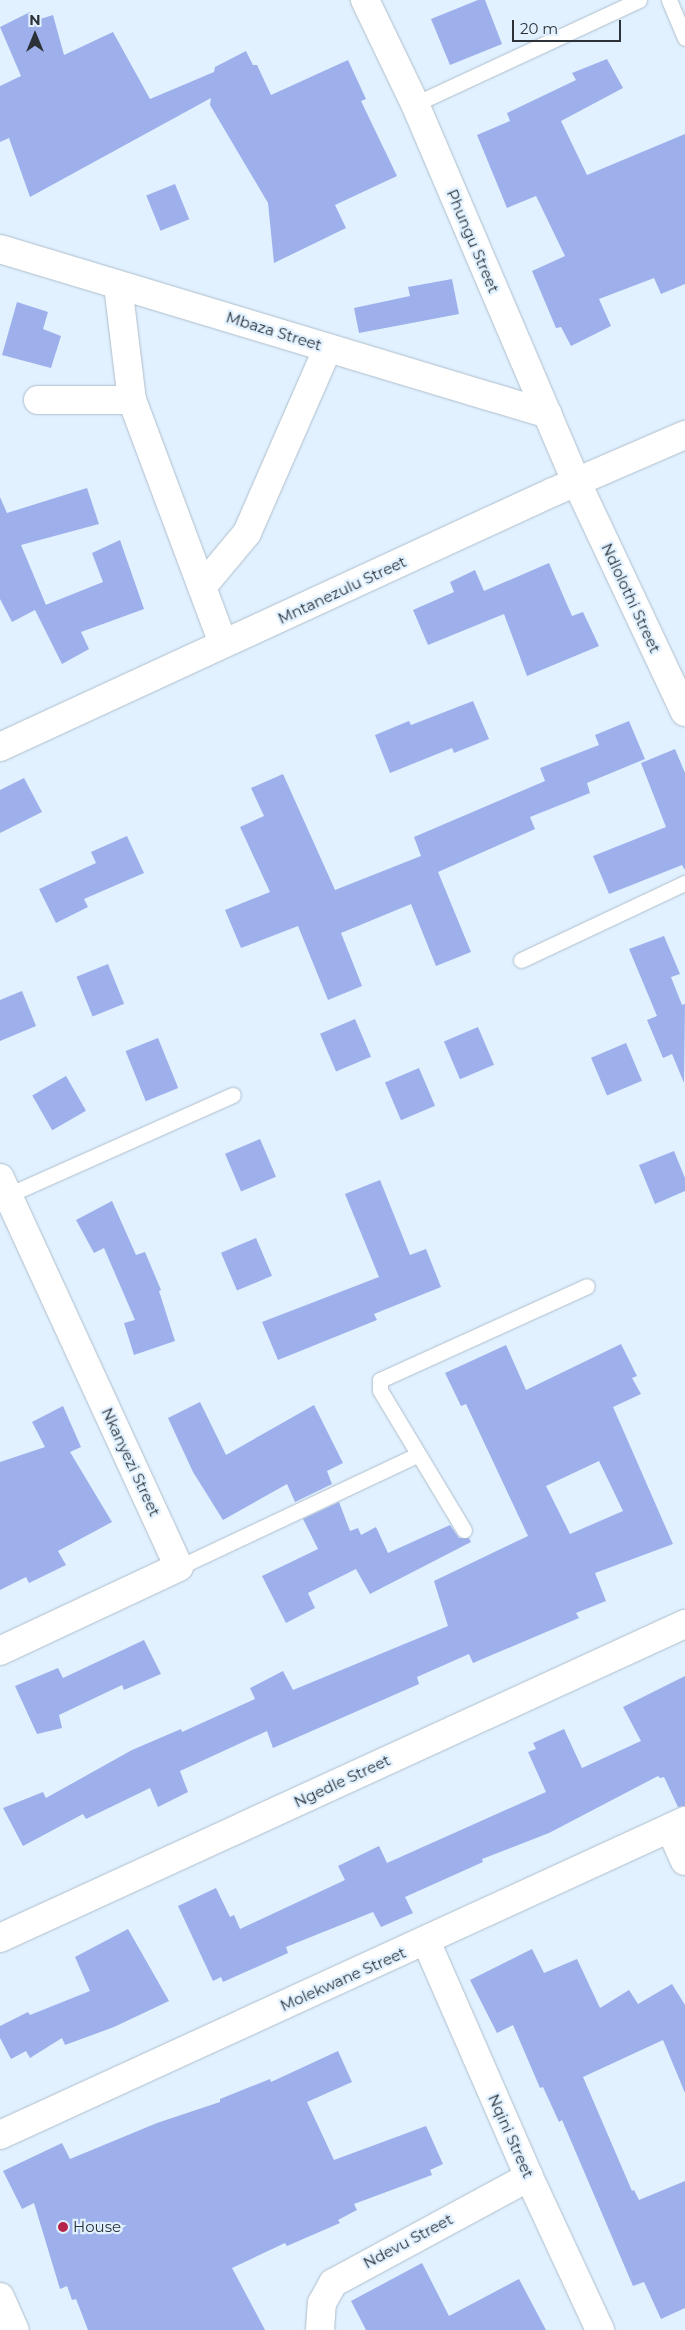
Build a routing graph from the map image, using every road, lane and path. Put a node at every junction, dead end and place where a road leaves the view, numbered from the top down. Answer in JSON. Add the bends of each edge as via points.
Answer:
{"nodes":[{"id":1,"x":365,"y":0,"type":"edge"},
{"id":2,"x":639,"y":0,"type":"edge"},
{"id":3,"x":669,"y":0,"type":"edge"},
{"id":4,"x":685,"y":38,"type":"edge"},
{"id":5,"x":414,"y":104,"type":"junction"},
{"id":6,"x":0,"y":249,"type":"edge"},
{"id":7,"x":118,"y":285,"type":"junction"},
{"id":8,"x":328,"y":348,"type":"junction"},
{"id":9,"x":38,"y":400,"type":"dead end"},
{"id":10,"x":132,"y":400,"type":"junction"},
{"id":11,"x":548,"y":414,"type":"junction"},
{"id":12,"x":685,"y":436,"type":"edge"},
{"id":13,"x":577,"y":483,"type":"junction"},
{"id":14,"x":202,"y":587,"type":"junction"},
{"id":15,"x":223,"y":644,"type":"junction"},
{"id":16,"x":685,"y":712,"type":"edge"},
{"id":17,"x":0,"y":747,"type":"edge"},
{"id":18,"x":685,"y":883,"type":"edge"},
{"id":19,"x":521,"y":960,"type":"dead end"},
{"id":20,"x":232,"y":1095,"type":"dead end"},
{"id":21,"x":4,"y":1186,"type":"edge"},
{"id":22,"x":587,"y":1286,"type":"dead end"},
{"id":23,"x":417,"y":1455,"type":"junction"},
{"id":24,"x":464,"y":1530,"type":"dead end"},
{"id":25,"x":179,"y":1567,"type":"junction"},
{"id":26,"x":685,"y":1624,"type":"edge"},
{"id":27,"x":0,"y":1651,"type":"edge"},
{"id":28,"x":678,"y":1825,"type":"edge"},
{"id":29,"x":685,"y":1861,"type":"edge"},
{"id":30,"x":0,"y":1938,"type":"edge"},
{"id":31,"x":426,"y":1941,"type":"junction"},
{"id":32,"x":0,"y":2135,"type":"edge"},
{"id":33,"x":529,"y":2178,"type":"junction"},
{"id":34,"x":0,"y":2297,"type":"edge"},
{"id":35,"x":15,"y":2330,"type":"edge"},
{"id":36,"x":320,"y":2330,"type":"edge"},
{"id":37,"x":600,"y":2330,"type":"edge"}],
"edges":[{"from":1,"to":5,"type":"street","name":"Phungu Street"},
{"from":2,"to":5,"type":"lane"},
{"from":3,"to":4,"type":"lane"},
{"from":5,"to":11,"type":"street","name":"Phungu Street"},
{"from":6,"to":7,"type":"street","name":"Mbaza Street"},
{"from":7,"to":8,"type":"street","name":"Mbaza Street"},
{"from":7,"to":10,"type":"street"},
{"from":8,"to":11,"type":"street","name":"Mbaza Street"},
{"from":8,"to":14,"type":"street","via":[[247,533]]},
{"from":9,"to":10,"type":"street"},
{"from":10,"to":14,"type":"street"},
{"from":11,"to":13,"type":"street","name":"Phungu Street"},
{"from":12,"to":13,"type":"street","name":"Mntanezulu Street"},
{"from":13,"to":15,"type":"street","name":"Mntanezulu Street"},
{"from":13,"to":16,"type":"street","name":"Ndlolothi Street"},
{"from":14,"to":15,"type":"street"},
{"from":15,"to":17,"type":"street","name":"Mntanezulu Street"},
{"from":18,"to":19,"type":"lane"},
{"from":20,"to":21,"type":"lane"},
{"from":21,"to":25,"type":"street","name":"Nkanyezi Street"},
{"from":22,"to":23,"type":"lane","via":[[380,1380],[380,1390]]},
{"from":23,"to":24,"type":"lane"},
{"from":23,"to":25,"type":"lane"},
{"from":25,"to":27,"type":"street"},
{"from":26,"to":30,"type":"street","name":"Ngedle Street"},
{"from":28,"to":29,"type":"street"},
{"from":28,"to":31,"type":"street","name":"Molekwane Street"},
{"from":31,"to":32,"type":"street","name":"Molekwane Street"},
{"from":31,"to":33,"type":"street","name":"Nqini Street"},
{"from":33,"to":36,"type":"street","name":"Ndevu Street","via":[[333,2283],[322,2303]]},
{"from":33,"to":37,"type":"street","name":"Nqini Street"},
{"from":34,"to":35,"type":"street"}]}
